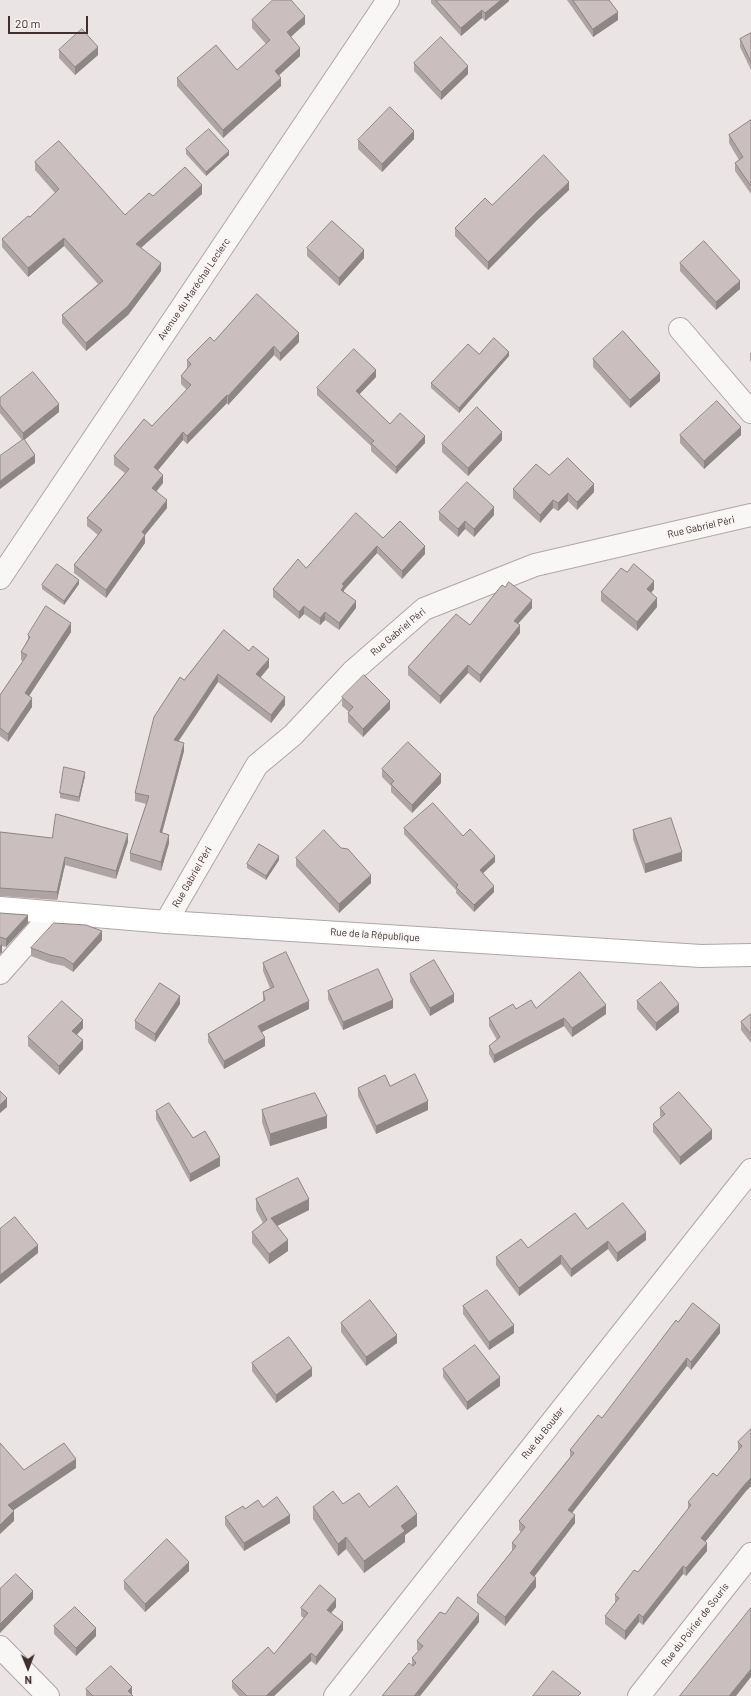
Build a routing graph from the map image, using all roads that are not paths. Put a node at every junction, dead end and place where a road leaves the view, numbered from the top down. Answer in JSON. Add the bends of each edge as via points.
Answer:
{"nodes":[{"id":1,"x":388,"y":0,"type":"edge"},
{"id":2,"x":680,"y":329,"type":"dead end"},
{"id":3,"x":751,"y":412,"type":"edge"},
{"id":4,"x":751,"y":515,"type":"edge"},
{"id":5,"x":0,"y":578,"type":"edge"},
{"id":6,"x":0,"y":908,"type":"edge"},
{"id":7,"x":54,"y":913,"type":"junction"},
{"id":8,"x":166,"y":922,"type":"junction"},
{"id":9,"x":751,"y":955,"type":"edge"},
{"id":10,"x":0,"y":973,"type":"edge"},
{"id":11,"x":751,"y":1170,"type":"edge"},
{"id":12,"x":751,"y":1554,"type":"edge"},
{"id":13,"x":0,"y":1647,"type":"edge"},
{"id":14,"x":48,"y":1696,"type":"edge"},
{"id":15,"x":334,"y":1696,"type":"edge"},
{"id":16,"x":639,"y":1696,"type":"edge"}],
"edges":[{"from":1,"to":5,"type":"street","name":"Avenue du Maréchal Leclerc"},
{"from":2,"to":3,"type":"street"},
{"from":4,"to":8,"type":"street","name":"Rue Gabriel Péri","via":[[536,565],[424,609],[353,671],[293,735],[257,765]]},
{"from":6,"to":7,"type":"street","name":"Rue de la République"},
{"from":7,"to":8,"type":"street","name":"Rue de la République"},
{"from":7,"to":10,"type":"street"},
{"from":8,"to":9,"type":"street","name":"Rue de la République","via":[[701,956]]},
{"from":11,"to":15,"type":"street","name":"Rue du Boudar"},
{"from":12,"to":16,"type":"street","name":"Rue du Poirier de Souris"},
{"from":13,"to":14,"type":"street"}]}
